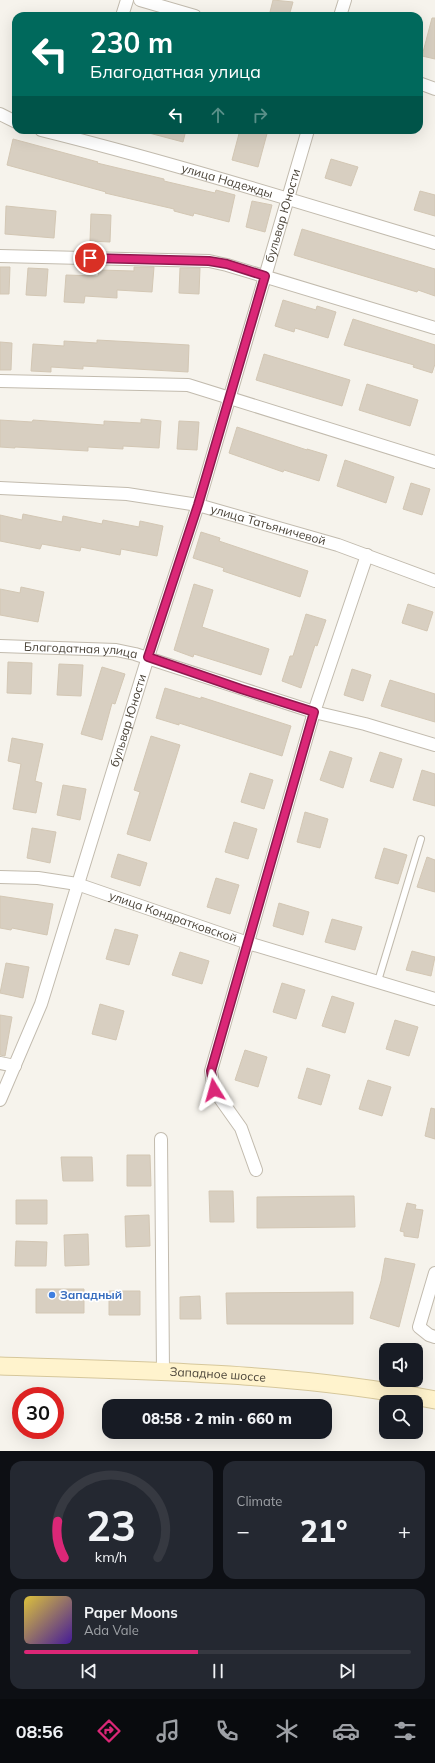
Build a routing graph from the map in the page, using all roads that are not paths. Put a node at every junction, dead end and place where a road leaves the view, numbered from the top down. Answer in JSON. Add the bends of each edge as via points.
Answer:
{"nodes":[{"id":1,"x":127,"y":0,"type":"edge"},
{"id":2,"x":140,"y":0,"type":"edge"},
{"id":3,"x":345,"y":0,"type":"edge"},
{"id":4,"x":123,"y":12,"type":"edge"},
{"id":5,"x":181,"y":12,"type":"edge"},
{"id":6,"x":341,"y":12,"type":"edge"},
{"id":7,"x":423,"y":84,"type":"edge"},
{"id":8,"x":435,"y":88,"type":"edge"},
{"id":9,"x":0,"y":114,"type":"edge"},
{"id":10,"x":12,"y":120,"type":"edge"},
{"id":11,"x":72,"y":134,"type":"edge"},
{"id":12,"x":307,"y":134,"type":"edge"},
{"id":13,"x":87,"y":136,"type":"edge"},
{"id":14,"x":288,"y":199,"type":"junction"},
{"id":15,"x":435,"y":243,"type":"edge"},
{"id":16,"x":0,"y":256,"type":"edge"},
{"id":17,"x":265,"y":276,"type":"junction"},
{"id":18,"x":435,"y":328,"type":"edge"},
{"id":19,"x":0,"y":381,"type":"edge"},
{"id":20,"x":229,"y":398,"type":"junction"},
{"id":21,"x":435,"y":462,"type":"edge"},
{"id":22,"x":0,"y":488,"type":"edge"},
{"id":23,"x":198,"y":505,"type":"junction"},
{"id":24,"x":367,"y":555,"type":"junction"},
{"id":25,"x":435,"y":581,"type":"edge"},
{"id":26,"x":0,"y":646,"type":"edge"},
{"id":27,"x":148,"y":657,"type":"junction"},
{"id":28,"x":314,"y":712,"type":"junction"},
{"id":29,"x":435,"y":745,"type":"edge"},
{"id":30,"x":421,"y":839,"type":"dead end"},
{"id":31,"x":0,"y":877,"type":"edge"},
{"id":32,"x":77,"y":884,"type":"junction"},
{"id":33,"x":248,"y":943,"type":"junction"},
{"id":34,"x":378,"y":981,"type":"junction"},
{"id":35,"x":435,"y":999,"type":"edge"},
{"id":36,"x":0,"y":1063,"type":"edge"},
{"id":37,"x":15,"y":1066,"type":"junction"},
{"id":38,"x":0,"y":1100,"type":"edge"},
{"id":39,"x":161,"y":1139,"type":"dead end"},
{"id":40,"x":256,"y":1170,"type":"dead end"},
{"id":41,"x":435,"y":1273,"type":"edge"},
{"id":42,"x":435,"y":1337,"type":"edge"},
{"id":43,"x":0,"y":1366,"type":"edge"},
{"id":44,"x":163,"y":1371,"type":"junction"},
{"id":45,"x":435,"y":1400,"type":"edge"}],
"edges":[{"from":1,"to":4,"type":"street"},
{"from":2,"to":5,"type":"street"},
{"from":3,"to":6,"type":"street"},
{"from":7,"to":8,"type":"street"},
{"from":9,"to":10,"type":"street"},
{"from":11,"to":13,"type":"street","name":"улица Надежды"},
{"from":12,"to":14,"type":"street","name":"бульвар Юности"},
{"from":13,"to":14,"type":"street","name":"улица Надежды"},
{"from":14,"to":15,"type":"street","name":"улица Надежды"},
{"from":14,"to":17,"type":"street","name":"бульвар Юности"},
{"from":16,"to":17,"type":"street","via":[[209,261]]},
{"from":17,"to":18,"type":"street"},
{"from":17,"to":20,"type":"street","name":"бульвар Юности"},
{"from":19,"to":20,"type":"street","via":[[188,385]]},
{"from":20,"to":21,"type":"street"},
{"from":20,"to":23,"type":"street","name":"бульвар Юности"},
{"from":22,"to":23,"type":"street","name":"улица Татьяничевой","via":[[127,494]]},
{"from":23,"to":24,"type":"street","name":"улица Татьяничевой"},
{"from":23,"to":27,"type":"street","name":"бульвар Юности"},
{"from":24,"to":25,"type":"street","name":"улица Татьяничевой"},
{"from":24,"to":28,"type":"street"},
{"from":26,"to":27,"type":"street","name":"Благодатная улица","via":[[116,650]]},
{"from":27,"to":28,"type":"street","name":"Благодатная улица"},
{"from":27,"to":32,"type":"street","name":"бульвар Юности"},
{"from":28,"to":29,"type":"street","name":"Благодатная улица"},
{"from":28,"to":33,"type":"street"},
{"from":30,"to":34,"type":"lane"},
{"from":31,"to":32,"type":"street","name":"улица Кондратковской","via":[[38,878]]},
{"from":32,"to":33,"type":"street","name":"улица Кондратковской"},
{"from":32,"to":37,"type":"street","name":"бульвар Юности","via":[[41,1004]]},
{"from":33,"to":34,"type":"street","name":"улица Кондратковской"},
{"from":33,"to":40,"type":"street","via":[[211,1071],[214,1090],[241,1128]]},
{"from":34,"to":35,"type":"street","name":"улица Кондратковской"},
{"from":36,"to":37,"type":"street"},
{"from":37,"to":38,"type":"street","name":"бульвар Юности"},
{"from":39,"to":44,"type":"street"},
{"from":41,"to":42,"type":"street","via":[[419,1327]]},
{"from":43,"to":44,"type":"main road","name":"Западное шоссе"},
{"from":44,"to":45,"type":"main road","name":"Западное шоссе","via":[[302,1380],[389,1391]]}]}
